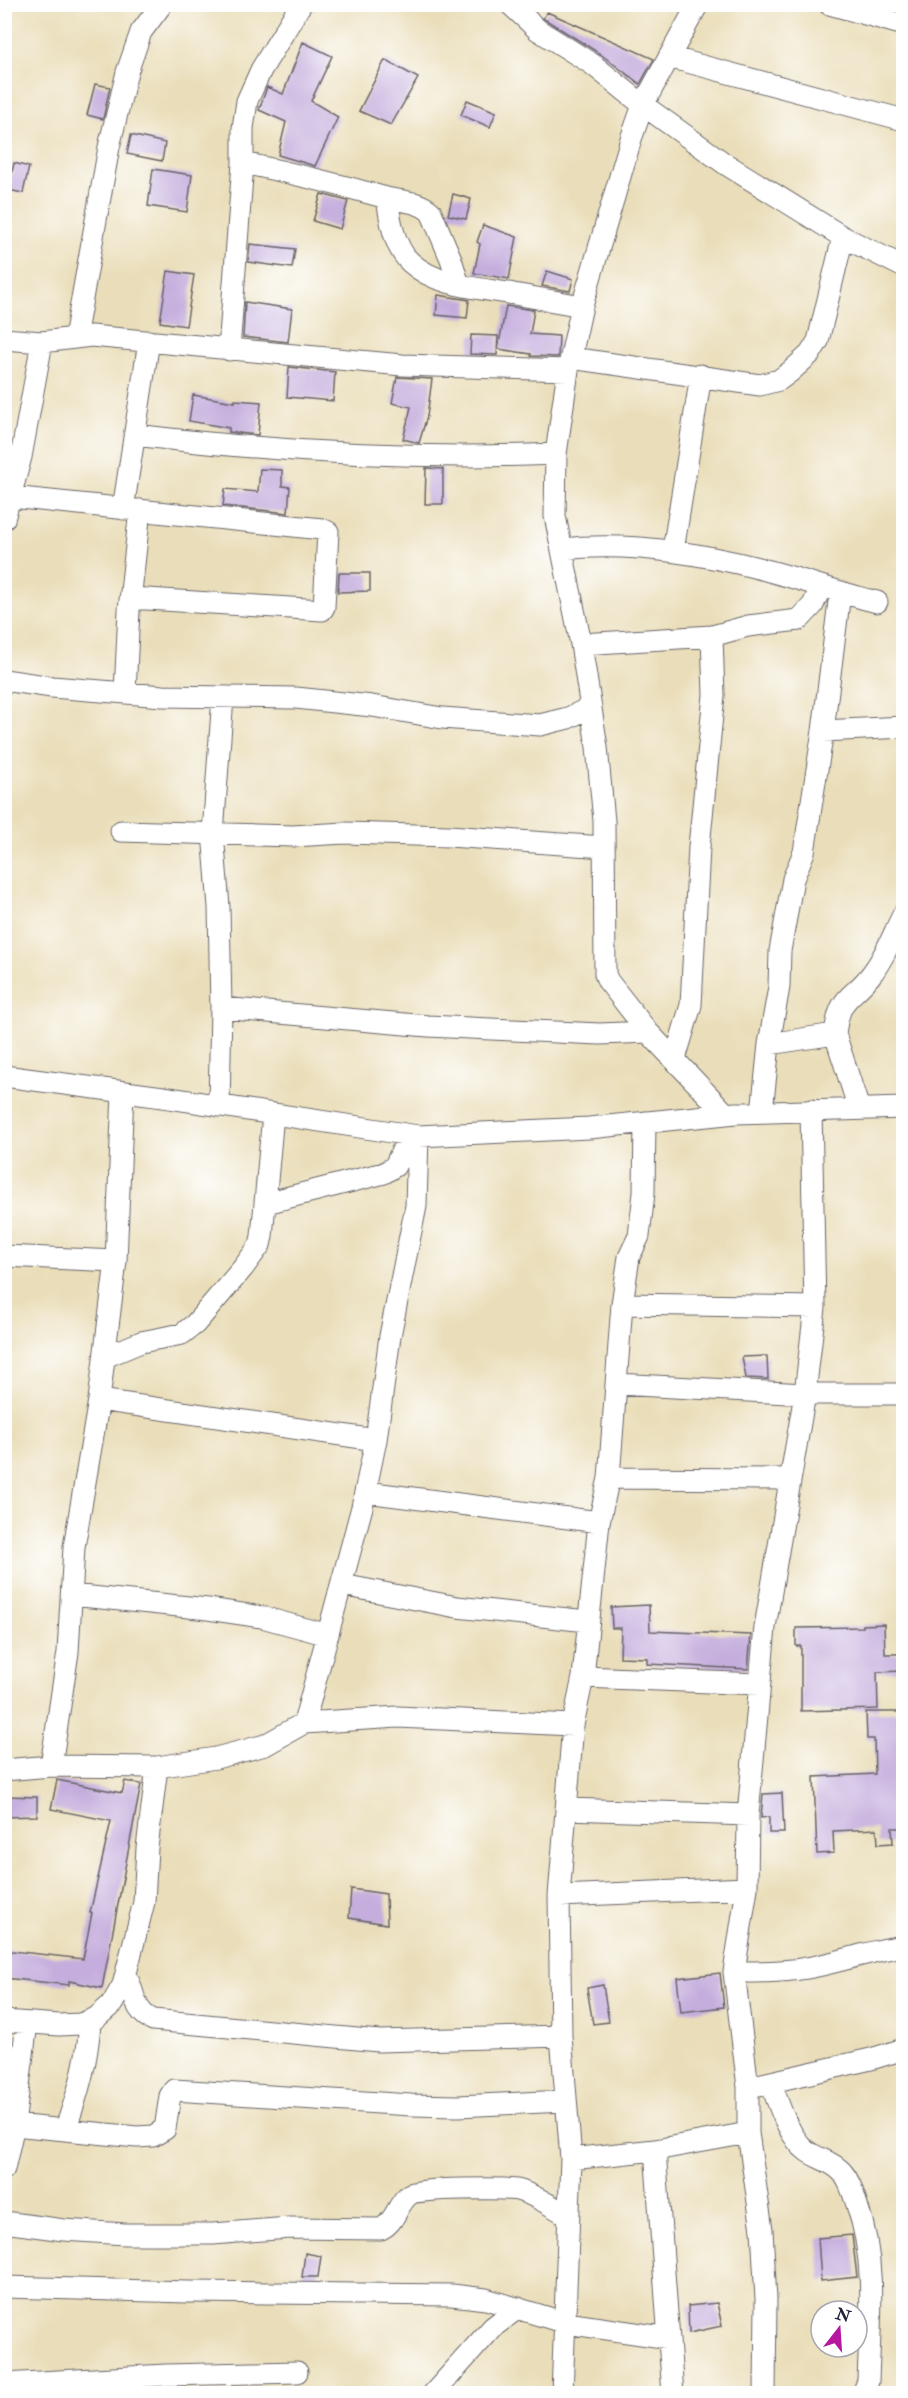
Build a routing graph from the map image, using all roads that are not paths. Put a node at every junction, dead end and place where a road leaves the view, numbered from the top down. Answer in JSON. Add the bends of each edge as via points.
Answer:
{"nodes":[{"id":1,"x":162,"y":4,"type":"edge"},
{"id":2,"x":301,"y":4,"type":"edge"},
{"id":3,"x":510,"y":4,"type":"edge"},
{"id":4,"x":698,"y":4,"type":"edge"},
{"id":5,"x":829,"y":4,"type":"edge"},
{"id":6,"x":903,"y":26,"type":"edge"},
{"id":7,"x":669,"y":57,"type":"junction"},
{"id":8,"x":643,"y":105,"type":"junction"},
{"id":9,"x":903,"y":120,"type":"edge"},
{"id":10,"x":243,"y":163,"type":"junction"},
{"id":11,"x":387,"y":198,"type":"junction"},
{"id":12,"x":843,"y":237,"type":"junction"},
{"id":13,"x":903,"y":267,"type":"edge"},
{"id":14,"x":459,"y":285,"type":"junction"},
{"id":15,"x":582,"y":306,"type":"junction"},
{"id":16,"x":75,"y":338,"type":"junction"},
{"id":17,"x":4,"y":339,"type":"edge"},
{"id":18,"x":150,"y":341,"type":"junction"},
{"id":19,"x":42,"y":342,"type":"junction"},
{"id":20,"x":229,"y":350,"type":"junction"},
{"id":21,"x":570,"y":364,"type":"junction"},
{"id":22,"x":701,"y":375,"type":"junction"},
{"id":23,"x":135,"y":435,"type":"junction"},
{"id":24,"x":556,"y":454,"type":"junction"},
{"id":25,"x":11,"y":497,"type":"junction"},
{"id":26,"x":132,"y":510,"type":"junction"},
{"id":27,"x":4,"y":519,"type":"edge"},
{"id":28,"x":562,"y":549,"type":"junction"},
{"id":29,"x":673,"y":551,"type":"junction"},
{"id":30,"x":830,"y":590,"type":"junction"},
{"id":31,"x":130,"y":598,"type":"junction"},
{"id":32,"x":877,"y":602,"type":"dead end"},
{"id":33,"x":712,"y":636,"type":"junction"},
{"id":34,"x":580,"y":644,"type":"junction"},
{"id":35,"x":4,"y":680,"type":"edge"},
{"id":36,"x":125,"y":693,"type":"junction"},
{"id":37,"x":223,"y":697,"type":"junction"},
{"id":38,"x":591,"y":707,"type":"junction"},
{"id":39,"x":903,"y":727,"type":"edge"},
{"id":40,"x":823,"y":731,"type":"junction"},
{"id":41,"x":121,"y":831,"type":"dead end"},
{"id":42,"x":213,"y":833,"type":"junction"},
{"id":43,"x":604,"y":847,"type":"junction"},
{"id":44,"x":903,"y":913,"type":"edge"},
{"id":45,"x":221,"y":1008,"type":"junction"},
{"id":46,"x":648,"y":1032,"type":"junction"},
{"id":47,"x":835,"y":1034,"type":"junction"},
{"id":48,"x":769,"y":1044,"type":"junction"},
{"id":49,"x":675,"y":1059,"type":"junction"},
{"id":50,"x":4,"y":1076,"type":"edge"},
{"id":51,"x":123,"y":1093,"type":"junction"},
{"id":52,"x":219,"y":1106,"type":"junction"},
{"id":53,"x":903,"y":1108,"type":"edge"},
{"id":54,"x":860,"y":1109,"type":"junction"},
{"id":55,"x":811,"y":1110,"type":"junction"},
{"id":56,"x":762,"y":1112,"type":"junction"},
{"id":57,"x":273,"y":1114,"type":"junction"},
{"id":58,"x":726,"y":1114,"type":"junction"},
{"id":59,"x":645,"y":1122,"type":"junction"},
{"id":60,"x":414,"y":1136,"type":"junction"},
{"id":61,"x":395,"y":1166,"type":"junction"},
{"id":62,"x":417,"y":1190,"type":"junction"},
{"id":63,"x":266,"y":1203,"type":"junction"},
{"id":64,"x":4,"y":1256,"type":"edge"},
{"id":65,"x":116,"y":1261,"type":"junction"},
{"id":66,"x":622,"y":1304,"type":"junction"},
{"id":67,"x":815,"y":1307,"type":"junction"},
{"id":68,"x":105,"y":1357,"type":"junction"},
{"id":69,"x":616,"y":1384,"type":"junction"},
{"id":70,"x":805,"y":1394,"type":"junction"},
{"id":71,"x":903,"y":1394,"type":"edge"},
{"id":72,"x":99,"y":1401,"type":"junction"},
{"id":73,"x":376,"y":1440,"type":"junction"},
{"id":74,"x":609,"y":1478,"type":"junction"},
{"id":75,"x":789,"y":1479,"type":"junction"},
{"id":76,"x":366,"y":1492,"type":"junction"},
{"id":77,"x":599,"y":1522,"type":"junction"},
{"id":78,"x":342,"y":1585,"type":"junction"},
{"id":79,"x":72,"y":1594,"type":"junction"},
{"id":80,"x":587,"y":1622,"type":"junction"},
{"id":81,"x":328,"y":1635,"type":"junction"},
{"id":82,"x":583,"y":1677,"type":"junction"},
{"id":83,"x":759,"y":1684,"type":"junction"},
{"id":84,"x":304,"y":1724,"type":"junction"},
{"id":85,"x":573,"y":1725,"type":"junction"},
{"id":86,"x":51,"y":1766,"type":"junction"},
{"id":87,"x":158,"y":1767,"type":"junction"},
{"id":88,"x":4,"y":1770,"type":"edge"},
{"id":89,"x":567,"y":1809,"type":"junction"},
{"id":90,"x":748,"y":1815,"type":"junction"},
{"id":91,"x":747,"y":1888,"type":"junction"},
{"id":92,"x":559,"y":1896,"type":"junction"},
{"id":93,"x":903,"y":1946,"type":"edge"},
{"id":94,"x":734,"y":1972,"type":"junction"},
{"id":95,"x":126,"y":1975,"type":"junction"},
{"id":96,"x":4,"y":2021,"type":"edge"},
{"id":97,"x":90,"y":2021,"type":"junction"},
{"id":98,"x":27,"y":2023,"type":"junction"},
{"id":99,"x":561,"y":2036,"type":"junction"},
{"id":100,"x":903,"y":2049,"type":"edge"},
{"id":101,"x":771,"y":2083,"type":"junction"},
{"id":102,"x":748,"y":2087,"type":"junction"},
{"id":103,"x":565,"y":2101,"type":"junction"},
{"id":104,"x":12,"y":2113,"type":"edge"},
{"id":105,"x":65,"y":2130,"type":"junction"},
{"id":106,"x":748,"y":2133,"type":"junction"},
{"id":107,"x":655,"y":2150,"type":"junction"},
{"id":108,"x":571,"y":2159,"type":"junction"},
{"id":109,"x":4,"y":2169,"type":"edge"},
{"id":110,"x":568,"y":2215,"type":"junction"},
{"id":111,"x":4,"y":2222,"type":"edge"},
{"id":112,"x":4,"y":2287,"type":"edge"},
{"id":113,"x":518,"y":2308,"type":"junction"},
{"id":114,"x":566,"y":2323,"type":"junction"},
{"id":115,"x":669,"y":2338,"type":"junction"},
{"id":116,"x":297,"y":2372,"type":"dead end"},
{"id":117,"x":4,"y":2384,"type":"edge"},
{"id":118,"x":433,"y":2394,"type":"edge"},
{"id":119,"x":562,"y":2394,"type":"edge"},
{"id":120,"x":673,"y":2394,"type":"edge"},
{"id":121,"x":765,"y":2394,"type":"edge"},
{"id":122,"x":863,"y":2394,"type":"edge"}],
"edges":[{"from":1,"to":16,"type":"street","via":[[141,32],[127,72],[108,147]]},
{"from":2,"to":10,"type":"street","via":[[261,70],[248,101]]},
{"from":3,"to":8,"type":"street","via":[[538,30],[592,64]]},
{"from":4,"to":7,"type":"street"},
{"from":5,"to":6,"type":"street"},
{"from":7,"to":8,"type":"street"},
{"from":7,"to":9,"type":"street"},
{"from":8,"to":12,"type":"street","via":[[724,163]]},
{"from":8,"to":15,"type":"street"},
{"from":10,"to":11,"type":"street"},
{"from":10,"to":20,"type":"street"},
{"from":11,"to":14,"type":"street","via":[[397,242],[410,261],[434,277]]},
{"from":11,"to":14,"type":"street","via":[[418,204],[431,212]]},
{"from":12,"to":13,"type":"street"},
{"from":12,"to":22,"type":"street","via":[[818,341],[801,364],[770,384]]},
{"from":14,"to":15,"type":"street"},
{"from":15,"to":21,"type":"street"},
{"from":16,"to":18,"type":"street"},
{"from":16,"to":19,"type":"street"},
{"from":17,"to":19,"type":"street"},
{"from":18,"to":20,"type":"street"},
{"from":18,"to":23,"type":"street"},
{"from":19,"to":25,"type":"street"},
{"from":20,"to":21,"type":"street","via":[[402,364]]},
{"from":21,"to":22,"type":"street"},
{"from":21,"to":24,"type":"street"},
{"from":22,"to":29,"type":"street"},
{"from":23,"to":24,"type":"street","via":[[237,448],[343,455]]},
{"from":23,"to":26,"type":"street"},
{"from":24,"to":28,"type":"street","via":[[555,516]]},
{"from":25,"to":26,"type":"street"},
{"from":25,"to":27,"type":"street"},
{"from":26,"to":31,"type":"street"},
{"from":26,"to":31,"type":"street","via":[[325,530],[328,534],[324,607],[320,611]]},
{"from":28,"to":29,"type":"street","via":[[613,546]]},
{"from":28,"to":34,"type":"street"},
{"from":29,"to":30,"type":"street","via":[[758,568]]},
{"from":30,"to":32,"type":"street"},
{"from":30,"to":33,"type":"street","via":[[799,620],[748,626]]},
{"from":30,"to":40,"type":"street"},
{"from":31,"to":36,"type":"street"},
{"from":33,"to":34,"type":"street"},
{"from":33,"to":49,"type":"street","via":[[714,695],[699,847],[691,1005]]},
{"from":34,"to":38,"type":"street"},
{"from":35,"to":36,"type":"street"},
{"from":36,"to":37,"type":"street"},
{"from":37,"to":38,"type":"street","via":[[296,698],[441,718],[540,725]]},
{"from":37,"to":42,"type":"street"},
{"from":38,"to":43,"type":"street"},
{"from":39,"to":40,"type":"street"},
{"from":40,"to":48,"type":"street","via":[[804,852],[793,879],[780,951],[779,987]]},
{"from":41,"to":42,"type":"street"},
{"from":42,"to":43,"type":"street","via":[[448,836]]},
{"from":42,"to":45,"type":"street"},
{"from":43,"to":46,"type":"street","via":[[605,974]]},
{"from":44,"to":47,"type":"street","via":[[873,972],[844,1000]]},
{"from":45,"to":46,"type":"street","via":[[428,1026],[600,1034]]},
{"from":45,"to":52,"type":"street"},
{"from":46,"to":49,"type":"street"},
{"from":47,"to":48,"type":"street"},
{"from":47,"to":54,"type":"street"},
{"from":48,"to":56,"type":"street"},
{"from":49,"to":58,"type":"street"},
{"from":50,"to":51,"type":"street"},
{"from":51,"to":52,"type":"street"},
{"from":51,"to":65,"type":"street"},
{"from":52,"to":57,"type":"street"},
{"from":53,"to":54,"type":"street"},
{"from":54,"to":55,"type":"street"},
{"from":55,"to":56,"type":"street"},
{"from":55,"to":67,"type":"street"},
{"from":56,"to":58,"type":"street"},
{"from":57,"to":60,"type":"street"},
{"from":57,"to":63,"type":"street"},
{"from":58,"to":59,"type":"street"},
{"from":59,"to":60,"type":"street"},
{"from":59,"to":66,"type":"street","via":[[639,1236],[628,1257]]},
{"from":60,"to":61,"type":"street"},
{"from":60,"to":62,"type":"street"},
{"from":61,"to":62,"type":"street"},
{"from":61,"to":63,"type":"street","via":[[384,1173]]},
{"from":62,"to":73,"type":"street","via":[[390,1336]]},
{"from":63,"to":68,"type":"street","via":[[260,1245],[195,1324],[182,1334],[141,1342]]},
{"from":64,"to":65,"type":"street"},
{"from":65,"to":68,"type":"street"},
{"from":66,"to":67,"type":"street"},
{"from":66,"to":69,"type":"street"},
{"from":67,"to":70,"type":"street"},
{"from":68,"to":72,"type":"street"},
{"from":69,"to":70,"type":"street"},
{"from":69,"to":74,"type":"street"},
{"from":70,"to":71,"type":"street"},
{"from":70,"to":75,"type":"street"},
{"from":72,"to":73,"type":"street"},
{"from":72,"to":79,"type":"street","via":[[74,1547]]},
{"from":73,"to":76,"type":"street"},
{"from":74,"to":75,"type":"street"},
{"from":74,"to":77,"type":"street"},
{"from":75,"to":83,"type":"street"},
{"from":76,"to":77,"type":"street"},
{"from":76,"to":78,"type":"street"},
{"from":77,"to":80,"type":"street"},
{"from":78,"to":80,"type":"street","via":[[457,1607]]},
{"from":78,"to":81,"type":"street"},
{"from":79,"to":81,"type":"street","via":[[262,1617]]},
{"from":79,"to":86,"type":"street","via":[[68,1652]]},
{"from":80,"to":82,"type":"street"},
{"from":81,"to":84,"type":"street"},
{"from":82,"to":83,"type":"street"},
{"from":82,"to":85,"type":"street"},
{"from":83,"to":90,"type":"street"},
{"from":84,"to":85,"type":"street","via":[[398,1717]]},
{"from":84,"to":87,"type":"street","via":[[265,1745]]},
{"from":85,"to":89,"type":"street"},
{"from":86,"to":87,"type":"street"},
{"from":86,"to":88,"type":"street"},
{"from":87,"to":95,"type":"street","via":[[144,1902]]},
{"from":89,"to":90,"type":"street"},
{"from":89,"to":92,"type":"street"},
{"from":90,"to":91,"type":"street"},
{"from":91,"to":92,"type":"street"},
{"from":91,"to":94,"type":"street"},
{"from":92,"to":99,"type":"street"},
{"from":93,"to":94,"type":"street","via":[[817,1966]]},
{"from":94,"to":102,"type":"street"},
{"from":95,"to":97,"type":"street","via":[[112,2004]]},
{"from":95,"to":99,"type":"street","via":[[140,2011],[153,2020],[379,2041]]},
{"from":96,"to":98,"type":"street"},
{"from":97,"to":98,"type":"street","via":[[60,2025]]},
{"from":97,"to":105,"type":"street","via":[[79,2092]]},
{"from":98,"to":104,"type":"street"},
{"from":99,"to":103,"type":"street"},
{"from":100,"to":101,"type":"street"},
{"from":101,"to":102,"type":"street"},
{"from":101,"to":122,"type":"street","via":[[791,2131],[805,2150],[841,2171],[850,2184],[864,2225],[872,2284],[868,2381]]},
{"from":102,"to":106,"type":"street"},
{"from":103,"to":105,"type":"street","via":[[411,2105],[174,2090],[165,2129],[153,2136]]},
{"from":103,"to":108,"type":"street"},
{"from":104,"to":105,"type":"street"},
{"from":104,"to":109,"type":"street"},
{"from":106,"to":107,"type":"street"},
{"from":106,"to":121,"type":"street","via":[[762,2230]]},
{"from":107,"to":108,"type":"street"},
{"from":107,"to":115,"type":"street"},
{"from":108,"to":110,"type":"street"},
{"from":110,"to":111,"type":"street","via":[[517,2190],[454,2190],[416,2191],[381,2229],[125,2234]]},
{"from":110,"to":114,"type":"street"},
{"from":112,"to":113,"type":"street","via":[[452,2295]]},
{"from":113,"to":114,"type":"street"},
{"from":113,"to":118,"type":"street","via":[[493,2327]]},
{"from":114,"to":115,"type":"street"},
{"from":114,"to":119,"type":"street"},
{"from":115,"to":120,"type":"street"},
{"from":116,"to":117,"type":"street","via":[[166,2374]]}]}
